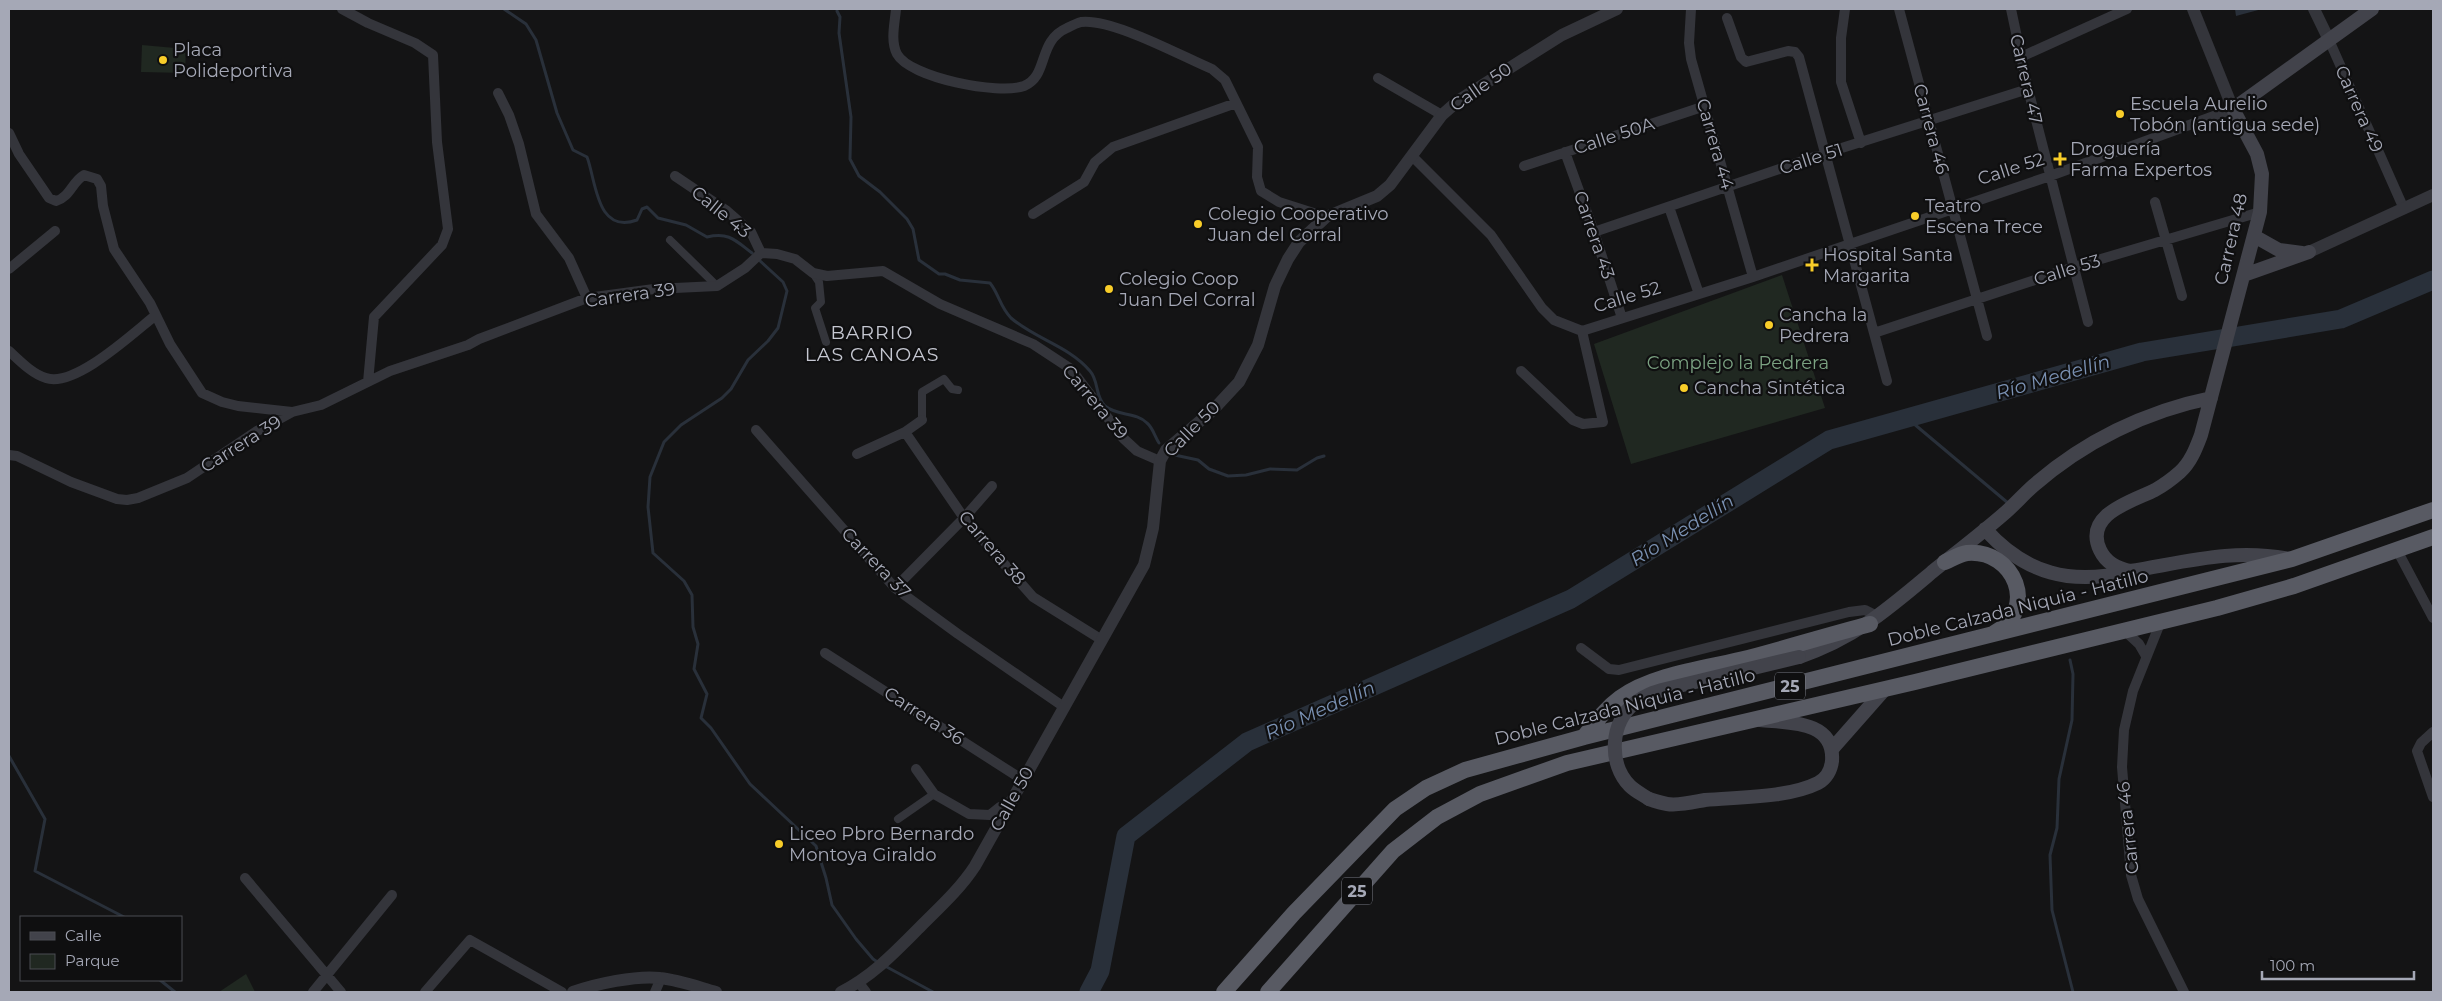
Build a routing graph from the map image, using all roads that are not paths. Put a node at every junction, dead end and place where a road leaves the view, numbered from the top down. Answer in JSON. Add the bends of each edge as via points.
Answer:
{"nodes":[{"id":1,"x":342,"y":9,"type":"edge"},
{"id":2,"x":896,"y":9,"type":"edge"},
{"id":3,"x":1617,"y":9,"type":"edge"},
{"id":4,"x":1691,"y":9,"type":"edge"},
{"id":5,"x":1845,"y":9,"type":"edge"},
{"id":6,"x":1898,"y":9,"type":"edge"},
{"id":7,"x":2011,"y":9,"type":"edge"},
{"id":8,"x":2127,"y":9,"type":"edge"},
{"id":9,"x":2193,"y":9,"type":"edge"},
{"id":10,"x":2314,"y":9,"type":"edge"},
{"id":11,"x":2372,"y":9,"type":"edge"},
{"id":12,"x":1727,"y":18,"type":"dead end"},
{"id":13,"x":2329,"y":40,"type":"junction"},
{"id":14,"x":2021,"y":57,"type":"junction"},
{"id":15,"x":1378,"y":78,"type":"dead end"},
{"id":16,"x":2028,"y":89,"type":"junction"},
{"id":17,"x":498,"y":94,"type":"dead end"},
{"id":18,"x":1236,"y":102,"type":"junction"},
{"id":19,"x":1705,"y":106,"type":"junction"},
{"id":20,"x":2233,"y":109,"type":"junction"},
{"id":21,"x":1442,"y":115,"type":"junction"},
{"id":22,"x":1929,"y":121,"type":"junction"},
{"id":23,"x":9,"y":133,"type":"edge"},
{"id":24,"x":1861,"y":143,"type":"junction"},
{"id":25,"x":1565,"y":152,"type":"junction"},
{"id":26,"x":1826,"y":153,"type":"junction"},
{"id":27,"x":1413,"y":157,"type":"junction"},
{"id":28,"x":1524,"y":166,"type":"dead end"},
{"id":29,"x":675,"y":176,"type":"dead end"},
{"id":30,"x":2050,"y":176,"type":"junction"},
{"id":31,"x":1728,"y":187,"type":"junction"},
{"id":32,"x":2433,"y":195,"type":"edge"},
{"id":33,"x":2155,"y":202,"type":"dead end"},
{"id":34,"x":1669,"y":207,"type":"junction"},
{"id":35,"x":1952,"y":208,"type":"junction"},
{"id":36,"x":2404,"y":209,"type":"junction"},
{"id":37,"x":2260,"y":212,"type":"junction"},
{"id":38,"x":1033,"y":214,"type":"dead end"},
{"id":39,"x":1326,"y":217,"type":"junction"},
{"id":40,"x":55,"y":231,"type":"dead end"},
{"id":41,"x":1594,"y":232,"type":"junction"},
{"id":42,"x":2254,"y":236,"type":"junction"},
{"id":43,"x":670,"y":240,"type":"dead end"},
{"id":44,"x":2166,"y":241,"type":"junction"},
{"id":45,"x":1850,"y":243,"type":"junction"},
{"id":46,"x":2309,"y":252,"type":"junction"},
{"id":47,"x":761,"y":253,"type":"junction"},
{"id":48,"x":11,"y":263,"type":"edge"},
{"id":49,"x":2074,"y":267,"type":"junction"},
{"id":50,"x":813,"y":273,"type":"junction"},
{"id":51,"x":2244,"y":275,"type":"junction"},
{"id":52,"x":1753,"y":277,"type":"junction"},
{"id":53,"x":717,"y":286,"type":"junction"},
{"id":54,"x":1699,"y":294,"type":"junction"},
{"id":55,"x":2182,"y":296,"type":"dead end"},
{"id":56,"x":587,"y":298,"type":"junction"},
{"id":57,"x":1976,"y":299,"type":"junction"},
{"id":58,"x":156,"y":315,"type":"junction"},
{"id":59,"x":1622,"y":318,"type":"junction"},
{"id":60,"x":2088,"y":322,"type":"dead end"},
{"id":61,"x":1582,"y":331,"type":"junction"},
{"id":62,"x":1874,"y":333,"type":"junction"},
{"id":63,"x":1987,"y":336,"type":"dead end"},
{"id":64,"x":826,"y":342,"type":"dead end"},
{"id":65,"x":9,"y":351,"type":"edge"},
{"id":66,"x":1521,"y":371,"type":"dead end"},
{"id":67,"x":1887,"y":381,"type":"dead end"},
{"id":68,"x":368,"y":382,"type":"junction"},
{"id":69,"x":958,"y":390,"type":"dead end"},
{"id":70,"x":2211,"y":398,"type":"junction"},
{"id":71,"x":292,"y":412,"type":"junction"},
{"id":72,"x":922,"y":420,"type":"joint"},
{"id":73,"x":756,"y":430,"type":"dead end"},
{"id":74,"x":905,"y":432,"type":"junction"},
{"id":75,"x":858,"y":454,"type":"dead end"},
{"id":76,"x":9,"y":455,"type":"edge"},
{"id":77,"x":1160,"y":461,"type":"junction"},
{"id":78,"x":992,"y":486,"type":"dead end"},
{"id":79,"x":2433,"y":510,"type":"edge"},
{"id":80,"x":964,"y":518,"type":"junction"},
{"id":81,"x":1984,"y":529,"type":"junction"},
{"id":82,"x":2433,"y":537,"type":"edge"},
{"id":83,"x":2397,"y":550,"type":"junction"},
{"id":84,"x":2292,"y":560,"type":"junction"},
{"id":85,"x":1945,"y":562,"type":"junction"},
{"id":86,"x":2130,"y":571,"type":"junction"},
{"id":87,"x":895,"y":588,"type":"junction"},
{"id":88,"x":2433,"y":618,"type":"edge"},
{"id":89,"x":1874,"y":620,"type":"junction"},
{"id":90,"x":2161,"y":622,"type":"junction"},
{"id":91,"x":2124,"y":630,"type":"junction"},
{"id":92,"x":1988,"y":636,"type":"junction"},
{"id":93,"x":1102,"y":640,"type":"junction"},
{"id":94,"x":1581,"y":648,"type":"dead end"},
{"id":95,"x":824,"y":652,"type":"dead end"},
{"id":96,"x":2146,"y":656,"type":"junction"},
{"id":97,"x":1884,"y":690,"type":"junction"},
{"id":98,"x":1064,"y":707,"type":"junction"},
{"id":99,"x":1754,"y":720,"type":"junction"},
{"id":100,"x":2433,"y":732,"type":"edge"},
{"id":101,"x":1584,"y":737,"type":"junction"},
{"id":102,"x":1832,"y":749,"type":"junction"},
{"id":103,"x":916,"y":769,"type":"dead end"},
{"id":104,"x":1023,"y":780,"type":"junction"},
{"id":105,"x":934,"y":794,"type":"junction"},
{"id":106,"x":2433,"y":797,"type":"edge"},
{"id":107,"x":1008,"y":807,"type":"junction"},
{"id":108,"x":898,"y":819,"type":"dead end"},
{"id":109,"x":245,"y":878,"type":"dead end"},
{"id":110,"x":392,"y":895,"type":"dead end"},
{"id":111,"x":328,"y":976,"type":"junction"},
{"id":112,"x":661,"y":978,"type":"junction"},
{"id":113,"x":862,"y":988,"type":"edge"},
{"id":114,"x":313,"y":992,"type":"edge"},
{"id":115,"x":341,"y":992,"type":"edge"},
{"id":116,"x":425,"y":992,"type":"edge"},
{"id":117,"x":562,"y":992,"type":"edge"},
{"id":118,"x":573,"y":992,"type":"edge"},
{"id":119,"x":655,"y":992,"type":"edge"},
{"id":120,"x":716,"y":992,"type":"edge"},
{"id":121,"x":841,"y":992,"type":"edge"},
{"id":122,"x":1224,"y":992,"type":"edge"},
{"id":123,"x":1268,"y":992,"type":"edge"},
{"id":124,"x":2184,"y":992,"type":"edge"}],
"edges":[{"from":1,"to":68,"type":"street","via":[[415,43],[433,55],[437,142],[448,229],[442,245],[374,317]]},
{"from":2,"to":18,"type":"street","via":[[896,53],[912,68],[925,74],[993,88],[1024,86],[1039,70],[1050,40],[1057,32],[1081,22],[1110,25],[1212,69],[1225,80]]},
{"from":3,"to":21,"type":"street","name":"Calle 50","via":[[1562,35],[1459,100]]},
{"from":4,"to":19,"type":"street","name":"Carrera 44","via":[[1691,59]]},
{"from":5,"to":24,"type":"street","via":[[1841,82]]},
{"from":6,"to":22,"type":"street","name":"Carrera 46"},
{"from":7,"to":14,"type":"street","name":"Carrera 47"},
{"from":8,"to":14,"type":"street"},
{"from":9,"to":20,"type":"street","name":"Carrera 48"},
{"from":10,"to":13,"type":"street","name":"Carrera 49"},
{"from":11,"to":13,"type":"main road","name":"Calle 52"},
{"from":12,"to":26,"type":"street","via":[[1741,58],[1746,62],[1788,51],[1799,57]]},
{"from":13,"to":20,"type":"main road","name":"Calle 52"},
{"from":13,"to":36,"type":"street","name":"Carrera 49"},
{"from":14,"to":16,"type":"street","name":"Carrera 47"},
{"from":15,"to":21,"type":"street"},
{"from":16,"to":22,"type":"street","name":"Calle 51"},
{"from":16,"to":30,"type":"street","name":"Carrera 47"},
{"from":17,"to":56,"type":"street","via":[[519,144],[536,214],[568,258]]},
{"from":18,"to":38,"type":"street","via":[[1113,147],[1095,162],[1084,182]]},
{"from":18,"to":39,"type":"street","via":[[1258,147],[1257,177],[1261,191],[1279,202]]},
{"from":19,"to":25,"type":"street","name":"Calle 50A"},
{"from":19,"to":31,"type":"street","name":"Carrera 44"},
{"from":20,"to":30,"type":"street","name":"Calle 52"},
{"from":20,"to":37,"type":"main road","name":"Carrera 48","via":[[2257,154],[2262,174]]},
{"from":21,"to":27,"type":"street","name":"Calle 50"},
{"from":22,"to":24,"type":"street","name":"Calle 51"},
{"from":22,"to":35,"type":"street","name":"Carrera 46"},
{"from":23,"to":58,"type":"street","via":[[49,198],[56,201],[66,196],[84,175],[97,179],[114,249]]},
{"from":24,"to":26,"type":"street","name":"Calle 51"},
{"from":25,"to":28,"type":"street","name":"Calle 50A"},
{"from":25,"to":41,"type":"street","name":"Carrera 43"},
{"from":26,"to":31,"type":"street","name":"Calle 51"},
{"from":26,"to":45,"type":"street"},
{"from":27,"to":39,"type":"street","name":"Calle 50","via":[[1390,186],[1377,196]]},
{"from":27,"to":61,"type":"street","via":[[1491,235],[1542,308],[1554,320]]},
{"from":29,"to":47,"type":"street","name":"Calle 43","via":[[727,211],[751,232]]},
{"from":30,"to":35,"type":"street","name":"Calle 52"},
{"from":30,"to":49,"type":"street","name":"Carrera 47"},
{"from":31,"to":34,"type":"street","name":"Calle 51"},
{"from":31,"to":52,"type":"street","name":"Carrera 44"},
{"from":32,"to":36,"type":"street"},
{"from":33,"to":44,"type":"street"},
{"from":34,"to":41,"type":"street","name":"Calle 51"},
{"from":34,"to":54,"type":"street"},
{"from":35,"to":45,"type":"street","name":"Calle 52"},
{"from":35,"to":57,"type":"street","name":"Carrera 46"},
{"from":36,"to":46,"type":"street"},
{"from":37,"to":42,"type":"main road","name":"Carrera 48"},
{"from":37,"to":44,"type":"street","name":"Calle 53"},
{"from":39,"to":77,"type":"street","name":"Calle 50","via":[[1299,242],[1288,259],[1268,306],[1258,345],[1239,382],[1213,410],[1166,450]]},
{"from":40,"to":48,"type":"street"},
{"from":41,"to":59,"type":"street","name":"Carrera 43"},
{"from":42,"to":46,"type":"main road","via":[[2279,250]]},
{"from":42,"to":51,"type":"main road","name":"Carrera 48"},
{"from":43,"to":53,"type":"street"},
{"from":44,"to":49,"type":"street","name":"Calle 53"},
{"from":44,"to":55,"type":"street"},
{"from":45,"to":52,"type":"street","name":"Calle 52"},
{"from":45,"to":62,"type":"street"},
{"from":46,"to":51,"type":"main road"},
{"from":47,"to":50,"type":"street","via":[[795,259]]},
{"from":47,"to":53,"type":"street"},
{"from":49,"to":57,"type":"street","name":"Calle 53"},
{"from":49,"to":60,"type":"street","name":"Carrera 47"},
{"from":50,"to":64,"type":"street","via":[[819,282],[821,302],[815,308]]},
{"from":50,"to":77,"type":"street","name":"Carrera 39","via":[[827,276],[883,271],[940,304],[1033,344],[1071,369],[1123,438],[1137,451]]},
{"from":51,"to":70,"type":"main road","name":"Carrera 48"},
{"from":52,"to":54,"type":"street","name":"Calle 52"},
{"from":53,"to":56,"type":"street","name":"Carrera 39","via":[[654,288]]},
{"from":54,"to":59,"type":"street","name":"Calle 52"},
{"from":56,"to":68,"type":"street","name":"Carrera 39"},
{"from":57,"to":62,"type":"street","name":"Calle 53"},
{"from":57,"to":63,"type":"street","name":"Carrera 46"},
{"from":58,"to":65,"type":"street","via":[[84,370],[65,378],[46,378]]},
{"from":58,"to":71,"type":"street","via":[[170,344],[202,393],[238,406]]},
{"from":59,"to":61,"type":"street","name":"Calle 52"},
{"from":61,"to":66,"type":"street","name":"Calle 52","via":[[1603,422],[1583,424],[1573,420]]},
{"from":62,"to":67,"type":"street"},
{"from":68,"to":71,"type":"street","name":"Carrera 39","via":[[321,405]]},
{"from":69,"to":72,"type":"street","via":[[952,390],[944,379],[922,392]]},
{"from":70,"to":81,"type":"main road","via":[[2131,423],[2096,441],[2033,486]]},
{"from":70,"to":86,"type":"main road","name":"Carrera 48","via":[[2194,454],[2183,470],[2154,490],[2107,514],[2100,524],[2097,534],[2100,551],[2111,564]]},
{"from":71,"to":76,"type":"street","name":"Carrera 39","via":[[257,431],[187,478],[127,500],[71,482]]},
{"from":72,"to":74,"type":"street"},
{"from":73,"to":87,"type":"street","name":"Carrera 37"},
{"from":74,"to":75,"type":"street"},
{"from":74,"to":80,"type":"street","name":"Carrera 38"},
{"from":77,"to":93,"type":"street","name":"Calle 50","via":[[1153,528],[1144,565]]},
{"from":78,"to":80,"type":"street"},
{"from":79,"to":84,"type":"highway","name":"Doble Calzada Niquia - Hatillo","number":"25"},
{"from":80,"to":87,"type":"street"},
{"from":80,"to":93,"type":"street","name":"Carrera 38","via":[[1033,597]]},
{"from":81,"to":85,"type":"main road"},
{"from":81,"to":86,"type":"main road","via":[[2011,554],[2048,572],[2089,578]]},
{"from":82,"to":83,"type":"highway","number":"25"},
{"from":83,"to":88,"type":"street"},
{"from":83,"to":90,"type":"highway","number":"25","via":[[2294,586]]},
{"from":84,"to":86,"type":"main road","via":[[2226,554]]},
{"from":84,"to":92,"type":"highway","name":"Doble Calzada Niquia - Hatillo","number":"25"},
{"from":85,"to":89,"type":"main road"},
{"from":85,"to":92,"type":"highway","via":[[1965,553],[1987,554],[2009,569],[2018,595],[2016,608],[2010,620]]},
{"from":87,"to":98,"type":"street","name":"Carrera 37"},
{"from":89,"to":94,"type":"street","via":[[1866,610],[1849,612],[1619,670],[1609,669]]},
{"from":89,"to":101,"type":"highway","via":[[1807,642],[1638,688],[1602,713]]},
{"from":89,"to":102,"type":"main road","bridge":true,"via":[[1835,644],[1799,656],[1647,694],[1633,704],[1618,726],[1615,739],[1616,759],[1630,786],[1649,799],[1668,804],[1807,788],[1821,782],[1828,774],[1832,765]]},
{"from":90,"to":91,"type":"highway","number":"25"},
{"from":90,"to":96,"type":"street","name":"Carrera 46"},
{"from":91,"to":96,"type":"street"},
{"from":91,"to":97,"type":"highway","number":"25"},
{"from":92,"to":101,"type":"highway","name":"Doble Calzada Niquia - Hatillo","number":"25"},
{"from":93,"to":98,"type":"street","name":"Calle 50"},
{"from":95,"to":104,"type":"street","name":"Carrera 36"},
{"from":96,"to":124,"type":"street","name":"Carrera 46","via":[[2124,730],[2122,767],[2131,875],[2138,899]]},
{"from":97,"to":99,"type":"highway","number":"25"},
{"from":97,"to":102,"type":"main road"},
{"from":98,"to":104,"type":"street","name":"Calle 50"},
{"from":99,"to":102,"type":"main road","via":[[1809,726],[1825,736]]},
{"from":99,"to":123,"type":"highway","number":"25","via":[[1567,763],[1480,794],[1437,817],[1393,851]]},
{"from":100,"to":106,"type":"street","via":[[2420,743],[2417,751]]},
{"from":101,"to":122,"type":"highway","name":"Doble Calzada Niquia - Hatillo","number":"25","via":[[1465,770],[1426,788],[1395,809],[1294,913]]},
{"from":103,"to":105,"type":"street"},
{"from":104,"to":107,"type":"street","name":"Calle 50"},
{"from":105,"to":107,"type":"street","via":[[969,814],[982,817],[1003,806]]},
{"from":105,"to":108,"type":"street"},
{"from":107,"to":113,"type":"street","name":"Calle 50","via":[[958,890]]},
{"from":109,"to":111,"type":"street"},
{"from":110,"to":111,"type":"street"},
{"from":111,"to":114,"type":"street"},
{"from":111,"to":115,"type":"street"},
{"from":112,"to":118,"type":"street","via":[[644,977]]},
{"from":112,"to":119,"type":"street"},
{"from":112,"to":120,"type":"street"},
{"from":113,"to":121,"type":"street","name":"Calle 50"},
{"from":116,"to":117,"type":"street","via":[[470,940]]}]}
